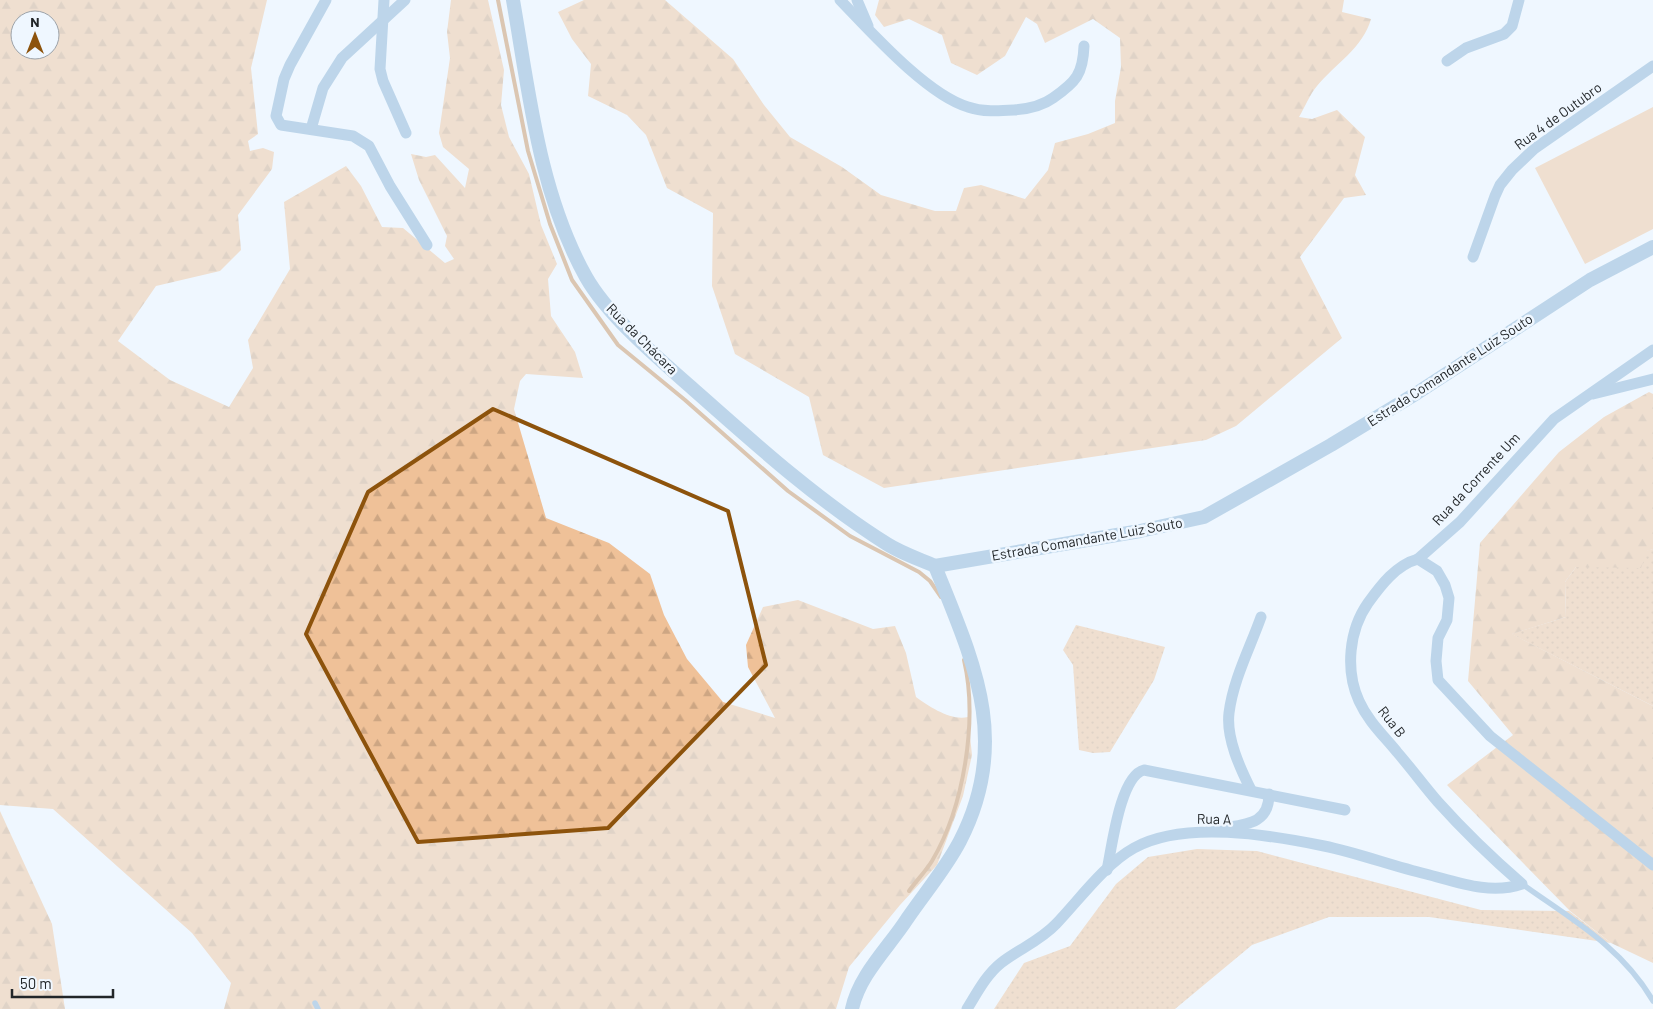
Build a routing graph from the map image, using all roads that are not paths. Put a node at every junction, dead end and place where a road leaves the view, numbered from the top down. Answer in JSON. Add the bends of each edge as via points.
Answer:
{"nodes":[{"id":1,"x":326,"y":0,"type":"edge"},
{"id":2,"x":384,"y":0,"type":"edge"},
{"id":3,"x":405,"y":0,"type":"edge"},
{"id":4,"x":513,"y":0,"type":"edge"},
{"id":5,"x":840,"y":0,"type":"edge"},
{"id":6,"x":857,"y":0,"type":"edge"},
{"id":7,"x":1519,"y":0,"type":"edge"},
{"id":8,"x":383,"y":22,"type":"junction"},
{"id":9,"x":871,"y":32,"type":"junction"},
{"id":10,"x":1084,"y":46,"type":"dead end"},
{"id":11,"x":1447,"y":61,"type":"dead end"},
{"id":12,"x":1653,"y":66,"type":"edge"},
{"id":13,"x":311,"y":129,"type":"junction"},
{"id":14,"x":406,"y":133,"type":"dead end"},
{"id":15,"x":427,"y":245,"type":"dead end"},
{"id":16,"x":1653,"y":248,"type":"edge"},
{"id":17,"x":1472,"y":257,"type":"dead end"},
{"id":18,"x":1653,"y":350,"type":"edge"},
{"id":19,"x":1653,"y":379,"type":"edge"},
{"id":20,"x":1584,"y":396,"type":"junction"},
{"id":21,"x":1418,"y":558,"type":"junction"},
{"id":22,"x":935,"y":566,"type":"junction"},
{"id":23,"x":1261,"y":617,"type":"dead end"},
{"id":24,"x":1251,"y":790,"type":"junction"},
{"id":25,"x":1269,"y":794,"type":"junction"},
{"id":26,"x":1345,"y":810,"type":"dead end"},
{"id":27,"x":1204,"y":831,"type":"junction"},
{"id":28,"x":1653,"y":865,"type":"edge"},
{"id":29,"x":1107,"y":870,"type":"junction"},
{"id":30,"x":1522,"y":884,"type":"junction"},
{"id":31,"x":1653,"y":1002,"type":"edge"},
{"id":32,"x":852,"y":1009,"type":"edge"},
{"id":33,"x":967,"y":1009,"type":"edge"}],
"edges":[{"from":1,"to":13,"type":"street","via":[[290,65],[276,116],[281,125]]},
{"from":2,"to":8,"type":"street"},
{"from":3,"to":8,"type":"street"},
{"from":4,"to":22,"type":"street","name":"Rua da Chácara","via":[[541,153],[561,224],[586,278],[634,335],[745,435],[838,510],[888,545]]},
{"from":5,"to":9,"type":"street"},
{"from":6,"to":9,"type":"street"},
{"from":7,"to":11,"type":"street","via":[[1512,26],[1504,34],[1466,48]]},
{"from":8,"to":13,"type":"street","via":[[342,58],[332,72]]},
{"from":8,"to":14,"type":"street","via":[[380,69]]},
{"from":9,"to":10,"type":"street","via":[[944,96],[968,107],[999,111],[1027,109],[1049,101],[1069,87],[1079,76]]},
{"from":12,"to":17,"type":"street","name":"Rua 4 de Outubro","via":[[1534,149],[1512,170],[1494,196]]},
{"from":13,"to":15,"type":"street","via":[[353,136],[369,146]]},
{"from":16,"to":22,"type":"street","name":"Estrada Comandante Luiz Souto","via":[[1590,280],[1409,398],[1204,517]]},
{"from":18,"to":20,"type":"street","name":"Rua da Corrente Um"},
{"from":19,"to":20,"type":"street"},
{"from":20,"to":21,"type":"street","name":"Rua da Corrente Um","via":[[1554,419],[1460,522]]},
{"from":21,"to":28,"type":"street","via":[[1437,571],[1449,598],[1447,620],[1438,638],[1438,680],[1490,736]]},
{"from":21,"to":30,"type":"street","name":"Rua B","via":[[1394,573],[1361,613],[1351,650],[1351,676],[1358,700],[1376,730],[1436,799]]},
{"from":22,"to":32,"type":"street","via":[[966,645],[983,704],[986,748],[980,790],[960,841],[867,975]]},
{"from":23,"to":24,"type":"street","via":[[1229,714],[1240,768]]},
{"from":24,"to":25,"type":"street"},
{"from":24,"to":29,"type":"street","via":[[1138,771],[1128,784]]},
{"from":25,"to":26,"type":"street"},
{"from":25,"to":27,"type":"street","via":[[1269,808],[1261,818]]},
{"from":27,"to":29,"type":"street","name":"Rua A","via":[[1159,838],[1134,848]]},
{"from":27,"to":30,"type":"street","name":"Rua A","via":[[1325,846],[1475,887],[1507,889]]},
{"from":29,"to":33,"type":"street","name":"Rua A","via":[[1041,938],[1000,964],[988,976]]},
{"from":30,"to":31,"type":"lane","via":[[1618,954],[1644,985]]}]}
